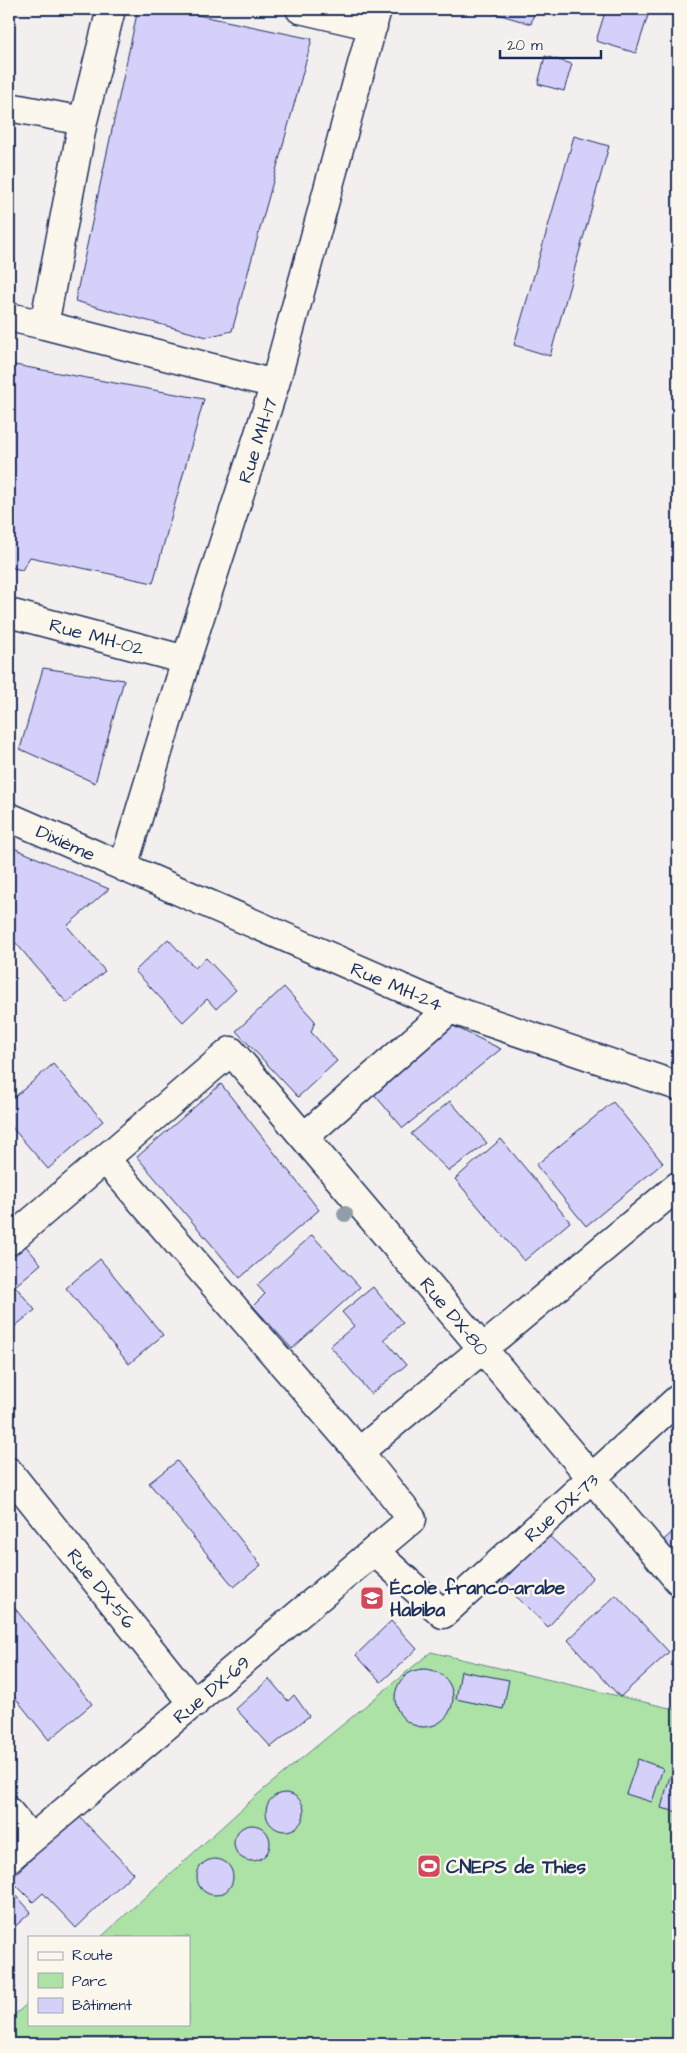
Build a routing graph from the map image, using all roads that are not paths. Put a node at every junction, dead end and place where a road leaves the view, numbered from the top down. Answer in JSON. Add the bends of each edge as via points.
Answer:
{"nodes":[{"id":1,"x":111,"y":9,"type":"edge"},
{"id":2,"x":300,"y":9,"type":"edge"},
{"id":3,"x":375,"y":17,"type":"edge"},
{"id":4,"x":9,"y":106,"type":"edge"},
{"id":5,"x":83,"y":121,"type":"junction"},
{"id":6,"x":9,"y":318,"type":"edge"},
{"id":7,"x":44,"y":324,"type":"junction"},
{"id":8,"x":275,"y":384,"type":"junction"},
{"id":9,"x":9,"y":613,"type":"edge"},
{"id":10,"x":186,"y":660,"type":"junction"},
{"id":11,"x":9,"y":817,"type":"edge"},
{"id":12,"x":123,"y":867,"type":"junction"},
{"id":13,"x":450,"y":1009,"type":"junction"},
{"id":14,"x":678,"y":1086,"type":"edge"},
{"id":15,"x":304,"y":1137,"type":"junction"},
{"id":16,"x":105,"y":1159,"type":"junction"},
{"id":17,"x":678,"y":1186,"type":"edge"},
{"id":18,"x":9,"y":1241,"type":"edge"},
{"id":19,"x":484,"y":1349,"type":"junction"},
{"id":20,"x":678,"y":1399,"type":"edge"},
{"id":21,"x":359,"y":1452,"type":"junction"},
{"id":22,"x":9,"y":1472,"type":"edge"},
{"id":23,"x":592,"y":1478,"type":"junction"},
{"id":24,"x":374,"y":1551,"type":"junction"},
{"id":25,"x":678,"y":1580,"type":"edge"},
{"id":26,"x":194,"y":1704,"type":"junction"},
{"id":27,"x":9,"y":1812,"type":"edge"},
{"id":28,"x":31,"y":1839,"type":"junction"},
{"id":29,"x":9,"y":1858,"type":"edge"}],
"edges":[{"from":1,"to":5,"type":"street"},
{"from":2,"to":3,"type":"street"},
{"from":3,"to":8,"type":"street","name":"Rue MH-17"},
{"from":4,"to":5,"type":"street"},
{"from":5,"to":7,"type":"street"},
{"from":6,"to":7,"type":"street"},
{"from":7,"to":8,"type":"street"},
{"from":8,"to":10,"type":"street","name":"Rue MH-17"},
{"from":9,"to":10,"type":"street","name":"Rue MH-02"},
{"from":10,"to":12,"type":"street","name":"Rue MH-17"},
{"from":11,"to":12,"type":"street","name":"Dixième"},
{"from":12,"to":13,"type":"street","name":"Rue MH-24"},
{"from":13,"to":14,"type":"street","name":"Rue MH-24"},
{"from":13,"to":15,"type":"street"},
{"from":15,"to":16,"type":"street","name":"Rue DX-80","via":[[231,1051]]},
{"from":15,"to":19,"type":"street","name":"Rue DX-80"},
{"from":16,"to":18,"type":"street"},
{"from":16,"to":21,"type":"street"},
{"from":17,"to":19,"type":"street"},
{"from":19,"to":21,"type":"street"},
{"from":19,"to":23,"type":"street","name":"Rue DX-80"},
{"from":20,"to":23,"type":"street","name":"Rue DX-73"},
{"from":21,"to":24,"type":"street","name":"Rue DX-69","via":[[412,1519]]},
{"from":22,"to":26,"type":"street","name":"Rue DX-56"},
{"from":23,"to":24,"type":"street","name":"Rue DX-73","via":[[443,1614]]},
{"from":23,"to":25,"type":"street","name":"Rue DX-80"},
{"from":24,"to":26,"type":"street","name":"Rue DX-69"},
{"from":26,"to":28,"type":"street","name":"Rue DX-69"},
{"from":27,"to":28,"type":"street"},
{"from":28,"to":29,"type":"street","name":"Rue DX-69"}]}
